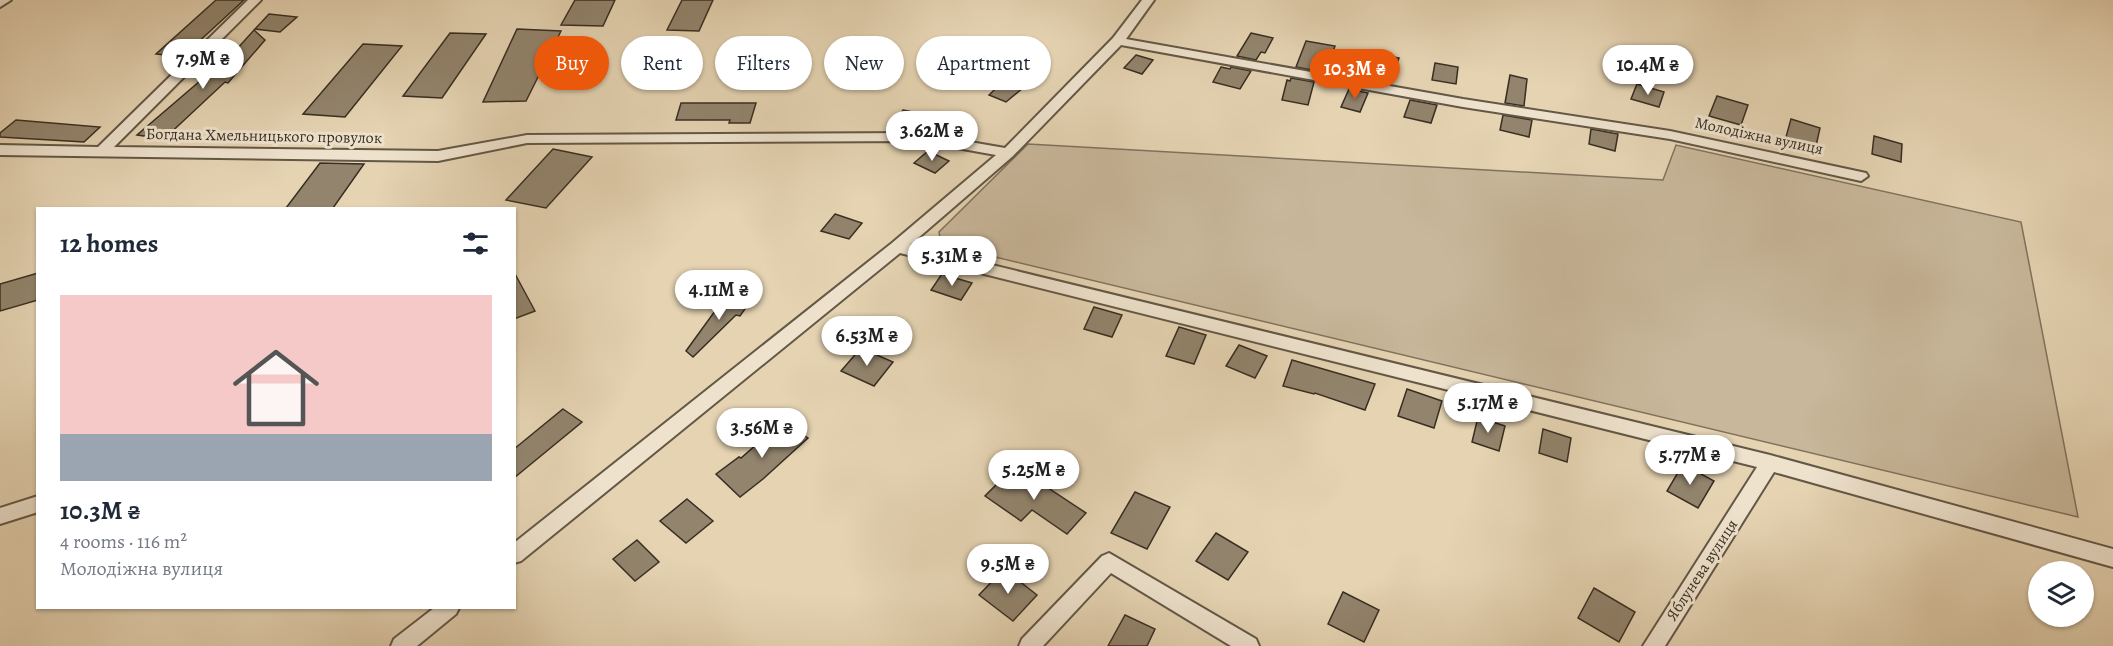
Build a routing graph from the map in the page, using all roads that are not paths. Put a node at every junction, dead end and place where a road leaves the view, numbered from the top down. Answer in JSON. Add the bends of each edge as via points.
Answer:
{"nodes":[{"id":1,"x":5,"y":0,"type":"edge"},
{"id":2,"x":255,"y":0,"type":"edge"},
{"id":3,"x":1148,"y":0,"type":"edge"},
{"id":4,"x":0,"y":3,"type":"edge"},
{"id":5,"x":1118,"y":42,"type":"junction"},
{"id":6,"x":0,"y":150,"type":"edge"},
{"id":7,"x":100,"y":152,"type":"junction"},
{"id":8,"x":1008,"y":153,"type":"junction"},
{"id":9,"x":1861,"y":176,"type":"dead end"},
{"id":10,"x":897,"y":247,"type":"junction"},
{"id":11,"x":1770,"y":463,"type":"junction"},
{"id":12,"x":36,"y":505,"type":"edge"},
{"id":13,"x":0,"y":516,"type":"edge"},
{"id":14,"x":516,"y":553,"type":"edge"},
{"id":15,"x":2113,"y":558,"type":"edge"},
{"id":16,"x":448,"y":609,"type":"edge"},
{"id":17,"x":402,"y":646,"type":"edge"},
{"id":18,"x":1029,"y":646,"type":"edge"},
{"id":19,"x":1249,"y":646,"type":"edge"},
{"id":20,"x":1653,"y":646,"type":"edge"}],
"edges":[{"from":1,"to":4,"type":"street"},
{"from":2,"to":7,"type":"street"},
{"from":3,"to":5,"type":"street"},
{"from":5,"to":8,"type":"street"},
{"from":5,"to":9,"type":"street","name":"Молодіжна вулиця","via":[[1670,135]]},
{"from":6,"to":7,"type":"street","name":"Богдана Хмельницького провулок"},
{"from":7,"to":8,"type":"street","name":"Богдана Хмельницького провулок","via":[[438,156],[527,139],[918,137]]},
{"from":8,"to":10,"type":"street"},
{"from":10,"to":11,"type":"street"},
{"from":10,"to":14,"type":"street"},
{"from":11,"to":15,"type":"street"},
{"from":11,"to":20,"type":"street","name":"Яблунева вулиця"},
{"from":12,"to":13,"type":"street"},
{"from":16,"to":17,"type":"street"},
{"from":18,"to":19,"type":"street","via":[[1109,562]]}]}
